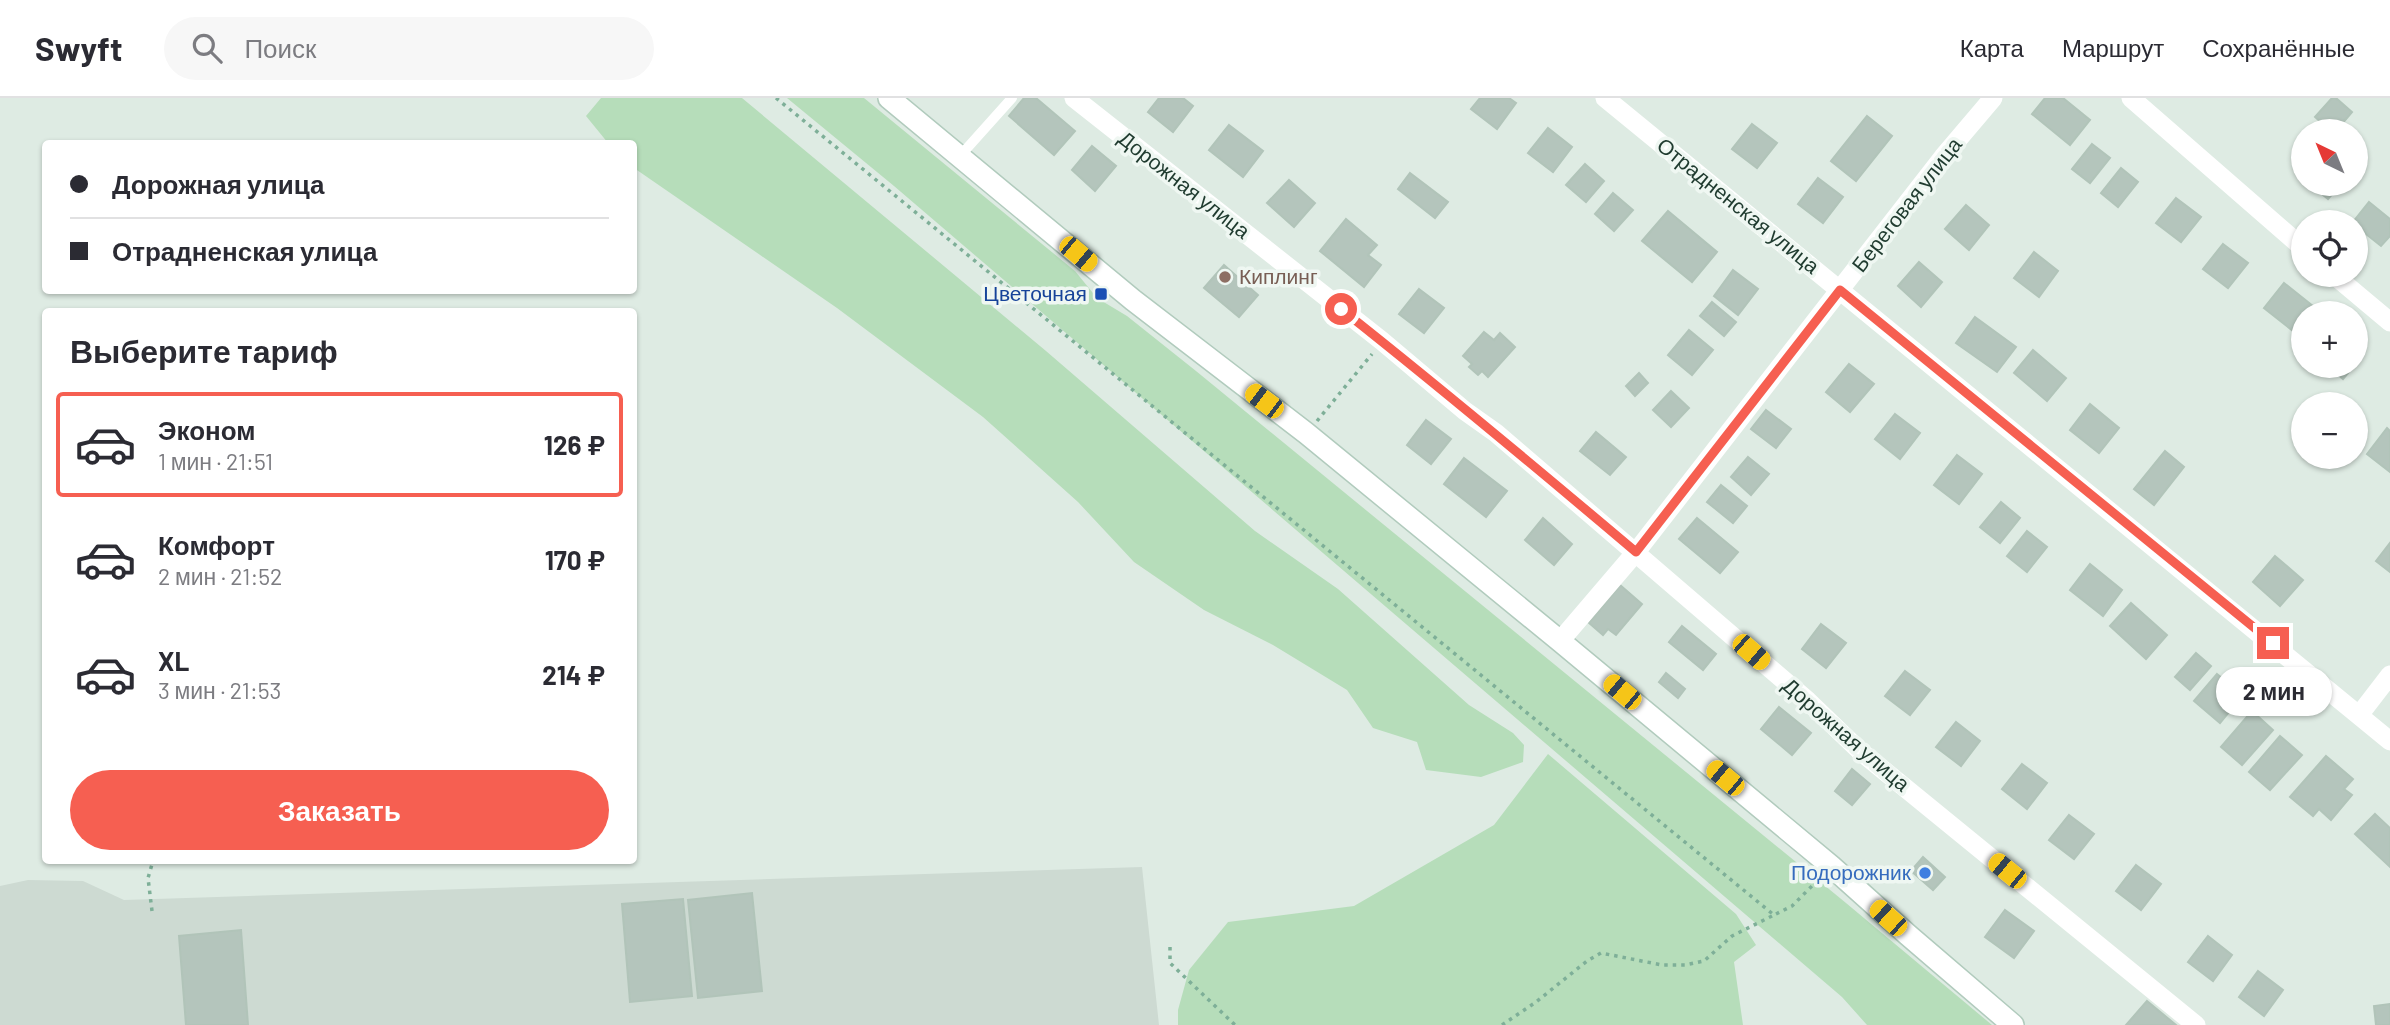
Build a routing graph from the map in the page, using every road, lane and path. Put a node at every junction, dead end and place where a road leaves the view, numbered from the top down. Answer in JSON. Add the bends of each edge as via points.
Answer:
{"nodes":[{"id":1,"x":776,"y":98,"type":"edge"},
{"id":2,"x":889,"y":98,"type":"edge"},
{"id":3,"x":1012,"y":98,"type":"edge"},
{"id":4,"x":1074,"y":98,"type":"edge"},
{"id":5,"x":1605,"y":98,"type":"edge"},
{"id":6,"x":1993,"y":98,"type":"edge"},
{"id":7,"x":2131,"y":98,"type":"edge"},
{"id":8,"x":960,"y":156,"type":"junction"},
{"id":9,"x":2291,"y":238,"type":"edge"},
{"id":10,"x":2348,"y":287,"type":"edge"},
{"id":11,"x":1840,"y":290,"type":"junction"},
{"id":12,"x":2390,"y":322,"type":"edge"},
{"id":13,"x":1382,"y":341,"type":"junction"},
{"id":14,"x":1306,"y":433,"type":"junction"},
{"id":15,"x":1636,"y":552,"type":"junction"},
{"id":16,"x":1560,"y":641,"type":"junction"},
{"id":17,"x":2390,"y":675,"type":"edge"},
{"id":18,"x":2360,"y":714,"type":"junction"},
{"id":19,"x":2390,"y":741,"type":"edge"},
{"id":20,"x":152,"y":864,"type":"edge"},
{"id":21,"x":1831,"y":866,"type":"junction"},
{"id":22,"x":152,"y":911,"type":"dead end"},
{"id":23,"x":1774,"y":915,"type":"junction"},
{"id":24,"x":1170,"y":947,"type":"dead end"},
{"id":25,"x":1235,"y":1025,"type":"edge"},
{"id":26,"x":1502,"y":1025,"type":"edge"},
{"id":27,"x":2013,"y":1025,"type":"edge"},
{"id":28,"x":2196,"y":1025,"type":"edge"}],
"edges":[{"from":1,"to":23,"type":"path"},
{"from":2,"to":8,"type":"street"},
{"from":3,"to":8,"type":"lane"},
{"from":4,"to":13,"type":"street","name":"Дорожная улица"},
{"from":5,"to":11,"type":"street","name":"Отрадненская улица"},
{"from":6,"to":11,"type":"street","name":"Береговая улица"},
{"from":7,"to":9,"type":"street"},
{"from":8,"to":14,"type":"street","via":[[1133,300]]},
{"from":10,"to":12,"type":"street"},
{"from":11,"to":15,"type":"street","name":"Береговая улица"},
{"from":11,"to":18,"type":"street","name":"Отрадненская улица"},
{"from":13,"to":14,"type":"path"},
{"from":13,"to":15,"type":"street","name":"Дорожная улица"},
{"from":14,"to":16,"type":"street"},
{"from":15,"to":16,"type":"street","name":"Береговая улица"},
{"from":15,"to":28,"type":"street","name":"Дорожная улица","via":[[1860,751]]},
{"from":16,"to":21,"type":"street"},
{"from":17,"to":18,"type":"street"},
{"from":18,"to":19,"type":"street","name":"Отрадненская улица"},
{"from":20,"to":22,"type":"path","via":[[148,878]]},
{"from":21,"to":23,"type":"path","via":[[1792,906]]},
{"from":21,"to":27,"type":"street"},
{"from":23,"to":26,"type":"path","via":[[1732,936],[1704,961],[1662,965],[1601,953]]},
{"from":24,"to":25,"type":"path","via":[[1170,962]]}]}
